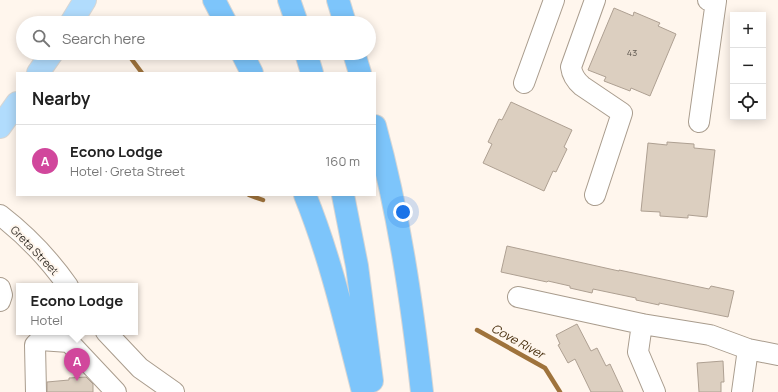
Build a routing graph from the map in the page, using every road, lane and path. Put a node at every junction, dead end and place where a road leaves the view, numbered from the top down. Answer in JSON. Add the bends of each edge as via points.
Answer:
{"nodes":[{"id":1,"x":85,"y":0,"type":"edge"},
{"id":2,"x":214,"y":0,"type":"edge"},
{"id":3,"x":289,"y":0,"type":"edge"},
{"id":4,"x":338,"y":0,"type":"edge"},
{"id":5,"x":554,"y":0,"type":"edge"},
{"id":6,"x":595,"y":0,"type":"edge"},
{"id":7,"x":708,"y":0,"type":"edge"},
{"id":8,"x":75,"y":16,"type":"edge"},
{"id":9,"x":222,"y":16,"type":"edge"},
{"id":10,"x":294,"y":16,"type":"edge"},
{"id":11,"x":343,"y":16,"type":"edge"},
{"id":12,"x":47,"y":60,"type":"edge"},
{"id":13,"x":246,"y":60,"type":"edge"},
{"id":14,"x":308,"y":60,"type":"edge"},
{"id":15,"x":356,"y":60,"type":"edge"},
{"id":16,"x":39,"y":72,"type":"edge"},
{"id":17,"x":252,"y":72,"type":"edge"},
{"id":18,"x":312,"y":72,"type":"edge"},
{"id":19,"x":360,"y":72,"type":"edge"},
{"id":20,"x":524,"y":83,"type":"dead end"},
{"id":21,"x":16,"y":104,"type":"edge"},
{"id":22,"x":699,"y":122,"type":"dead end"},
{"id":23,"x":0,"y":127,"type":"edge"},
{"id":24,"x":376,"y":130,"type":"edge"},
{"id":25,"x":595,"y":195,"type":"dead end"},
{"id":26,"x":305,"y":196,"type":"edge"},
{"id":27,"x":343,"y":196,"type":"edge"},
{"id":28,"x":1,"y":220,"type":"edge"},
{"id":29,"x":66,"y":283,"type":"edge"},
{"id":30,"x":0,"y":288,"type":"edge"},
{"id":31,"x":518,"y":297,"type":"dead end"},
{"id":32,"x":0,"y":301,"type":"edge"},
{"id":33,"x":642,"y":324,"type":"junction"},
{"id":34,"x":109,"y":335,"type":"edge"},
{"id":35,"x":73,"y":337,"type":"edge"},
{"id":36,"x":748,"y":349,"type":"junction"},
{"id":37,"x":778,"y":355,"type":"edge"},
{"id":38,"x":36,"y":392,"type":"edge"},
{"id":39,"x":116,"y":392,"type":"edge"},
{"id":40,"x":174,"y":392,"type":"edge"},
{"id":41,"x":363,"y":392,"type":"edge"},
{"id":42,"x":373,"y":392,"type":"edge"},
{"id":43,"x":422,"y":392,"type":"edge"},
{"id":44,"x":655,"y":392,"type":"edge"},
{"id":45,"x":742,"y":392,"type":"edge"}],
"edges":[{"from":1,"to":8,"type":"main road"},
{"from":2,"to":9,"type":"highway"},
{"from":3,"to":10,"type":"highway"},
{"from":4,"to":11,"type":"highway"},
{"from":5,"to":20,"type":"street"},
{"from":6,"to":25,"type":"street","via":[[572,67],[573,75],[582,86],[622,113]]},
{"from":7,"to":22,"type":"street","via":[[716,1]]},
{"from":12,"to":16,"type":"main road"},
{"from":13,"to":17,"type":"highway"},
{"from":14,"to":18,"type":"highway"},
{"from":15,"to":19,"type":"highway"},
{"from":21,"to":23,"type":"main road"},
{"from":24,"to":43,"type":"highway","via":[[401,245]]},
{"from":26,"to":41,"type":"highway","via":[[330,266]]},
{"from":27,"to":42,"type":"highway","via":[[357,266]]},
{"from":28,"to":29,"type":"street","name":"Greta Street","via":[[21,232],[45,256]]},
{"from":30,"to":32,"type":"street"},
{"from":31,"to":33,"type":"street"},
{"from":33,"to":36,"type":"street","via":[[710,335]]},
{"from":33,"to":44,"type":"street","via":[[638,352]]},
{"from":34,"to":40,"type":"street","via":[[140,368]]},
{"from":35,"to":38,"type":"street","via":[[40,340],[35,345]]},
{"from":35,"to":39,"type":"street"},
{"from":36,"to":37,"type":"street"},
{"from":36,"to":45,"type":"street"}]}
